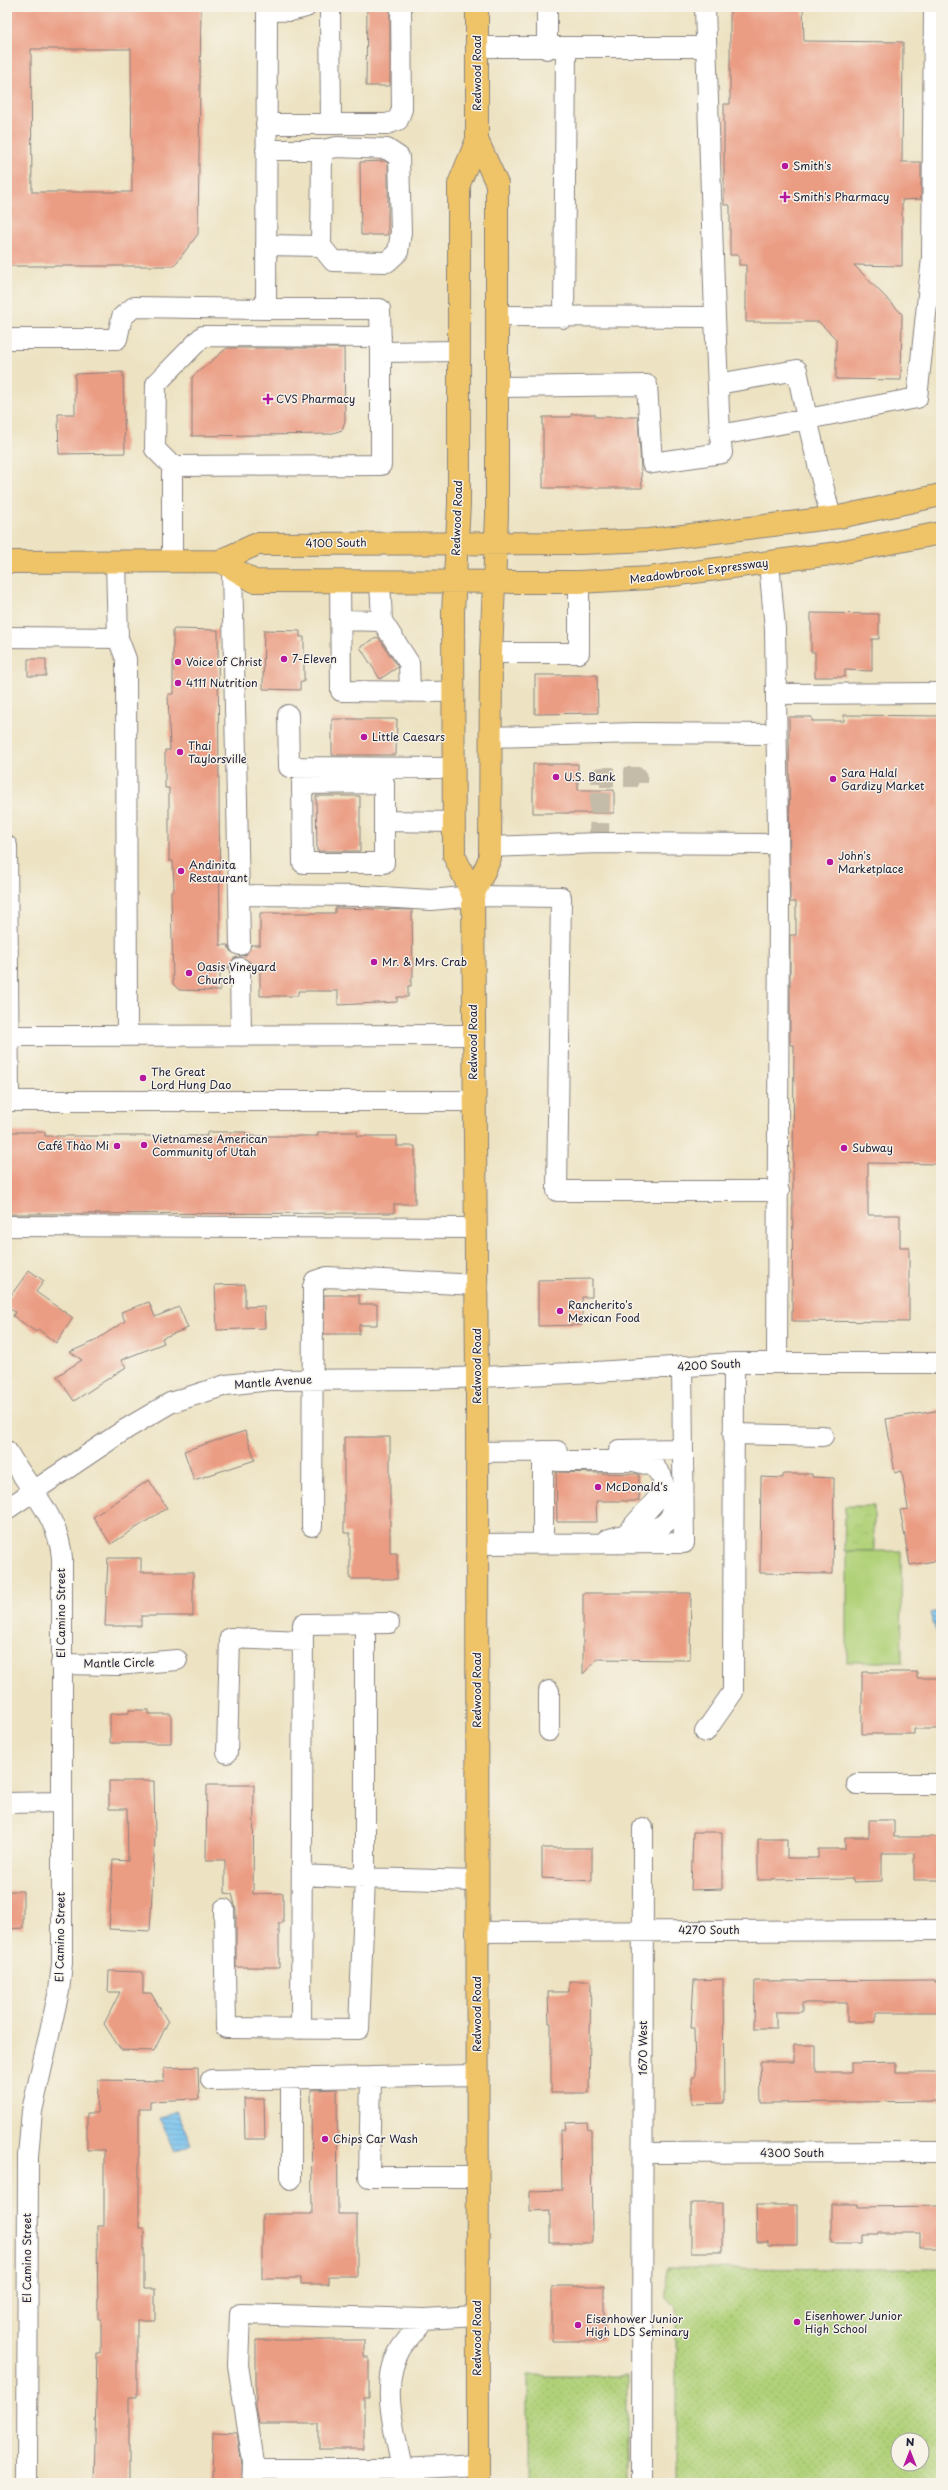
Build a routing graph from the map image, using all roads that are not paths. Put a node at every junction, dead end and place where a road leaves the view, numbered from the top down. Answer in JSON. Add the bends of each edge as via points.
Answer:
{"nodes":[{"id":1,"x":306,"y":7,"type":"edge"},
{"id":2,"x":330,"y":7,"type":"edge"},
{"id":3,"x":401,"y":7,"type":"edge"},
{"id":4,"x":477,"y":7,"type":"edge"},
{"id":5,"x":547,"y":7,"type":"edge"},
{"id":6,"x":705,"y":7,"type":"edge"},
{"id":7,"x":934,"y":7,"type":"edge"},
{"id":8,"x":267,"y":9,"type":"edge"},
{"id":9,"x":477,"y":47,"type":"junction"},
{"id":10,"x":706,"y":47,"type":"junction"},
{"id":11,"x":556,"y":48,"type":"junction"},
{"id":12,"x":266,"y":124,"type":"junction"},
{"id":13,"x":330,"y":124,"type":"junction"},
{"id":14,"x":477,"y":140,"type":"junction"},
{"id":15,"x":266,"y":150,"type":"junction"},
{"id":16,"x":322,"y":150,"type":"junction"},
{"id":17,"x":266,"y":245,"type":"junction"},
{"id":18,"x":321,"y":246,"type":"junction"},
{"id":19,"x":266,"y":309,"type":"junction"},
{"id":20,"x":497,"y":316,"type":"junction"},
{"id":21,"x":715,"y":317,"type":"junction"},
{"id":22,"x":564,"y":318,"type":"junction"},
{"id":23,"x":7,"y":339,"type":"edge"},
{"id":24,"x":381,"y":344,"type":"junction"},
{"id":25,"x":459,"y":351,"type":"junction"},
{"id":26,"x":718,"y":384,"type":"junction"},
{"id":27,"x":497,"y":387,"type":"junction"},
{"id":28,"x":807,"y":419,"type":"junction"},
{"id":29,"x":720,"y":435,"type":"junction"},
{"id":30,"x":172,"y":466,"type":"junction"},
{"id":31,"x":941,"y":495,"type":"edge"},
{"id":32,"x":831,"y":518,"type":"junction"},
{"id":33,"x":941,"y":533,"type":"edge"},
{"id":34,"x":457,"y":542,"type":"junction"},
{"id":35,"x":494,"y":542,"type":"junction"},
{"id":36,"x":172,"y":561,"type":"junction"},
{"id":37,"x":7,"y":562,"type":"edge"},
{"id":38,"x":116,"y":562,"type":"junction"},
{"id":39,"x":769,"y":563,"type":"junction"},
{"id":40,"x":226,"y":565,"type":"junction"},
{"id":41,"x":340,"y":581,"type":"junction"},
{"id":42,"x":380,"y":581,"type":"junction"},
{"id":43,"x":455,"y":581,"type":"junction"},
{"id":44,"x":493,"y":581,"type":"junction"},
{"id":45,"x":579,"y":582,"type":"junction"},
{"id":46,"x":340,"y":620,"type":"junction"},
{"id":47,"x":382,"y":621,"type":"junction"},
{"id":48,"x":7,"y":637,"type":"edge"},
{"id":49,"x":118,"y":638,"type":"junction"},
{"id":50,"x":491,"y":653,"type":"junction"},
{"id":51,"x":410,"y":692,"type":"junction"},
{"id":52,"x":454,"y":692,"type":"junction"},
{"id":53,"x":941,"y":692,"type":"edge"},
{"id":54,"x":776,"y":694,"type":"junction"},
{"id":55,"x":288,"y":715,"type":"dead end"},
{"id":56,"x":776,"y":734,"type":"junction"},
{"id":57,"x":491,"y":737,"type":"junction"},
{"id":58,"x":454,"y":768,"type":"junction"},
{"id":59,"x":384,"y":821,"type":"junction"},
{"id":60,"x":454,"y":822,"type":"junction"},
{"id":61,"x":778,"y":844,"type":"junction"},
{"id":62,"x":7,"y":846,"type":"edge"},
{"id":63,"x":490,"y":847,"type":"junction"},
{"id":64,"x":239,"y":895,"type":"junction"},
{"id":65,"x":473,"y":896,"type":"junction"},
{"id":66,"x":240,"y":945,"type":"dead end"},
{"id":67,"x":240,"y":968,"type":"dead end"},
{"id":68,"x":473,"y":1035,"type":"junction"},
{"id":69,"x":8,"y":1036,"type":"junction"},
{"id":70,"x":127,"y":1036,"type":"junction"},
{"id":71,"x":241,"y":1036,"type":"junction"},
{"id":72,"x":474,"y":1101,"type":"junction"},
{"id":73,"x":779,"y":1191,"type":"junction"},
{"id":74,"x":7,"y":1226,"type":"edge"},
{"id":75,"x":475,"y":1228,"type":"junction"},
{"id":76,"x":476,"y":1285,"type":"junction"},
{"id":77,"x":777,"y":1361,"type":"junction"},
{"id":78,"x":941,"y":1362,"type":"edge"},
{"id":79,"x":734,"y":1363,"type":"junction"},
{"id":80,"x":682,"y":1366,"type":"junction"},
{"id":81,"x":477,"y":1377,"type":"junction"},
{"id":82,"x":313,"y":1379,"type":"junction"},
{"id":83,"x":733,"y":1434,"type":"junction"},
{"id":84,"x":824,"y":1436,"type":"dead end"},
{"id":85,"x":681,"y":1449,"type":"junction"},
{"id":86,"x":7,"y":1451,"type":"edge"},
{"id":87,"x":544,"y":1451,"type":"junction"},
{"id":88,"x":477,"y":1452,"type":"junction"},
{"id":89,"x":33,"y":1492,"type":"junction"},
{"id":90,"x":7,"y":1509,"type":"edge"},
{"id":91,"x":312,"y":1526,"type":"dead end"},
{"id":92,"x":477,"y":1544,"type":"junction"},
{"id":93,"x":543,"y":1544,"type":"junction"},
{"id":94,"x":590,"y":1544,"type":"junction"},
{"id":95,"x":389,"y":1623,"type":"dead end"},
{"id":96,"x":365,"y":1624,"type":"junction"},
{"id":97,"x":303,"y":1641,"type":"junction"},
{"id":98,"x":177,"y":1660,"type":"dead end"},
{"id":99,"x":61,"y":1664,"type":"junction"},
{"id":100,"x":549,"y":1691,"type":"dead end"},
{"id":101,"x":549,"y":1732,"type":"dead end"},
{"id":102,"x":705,"y":1732,"type":"dead end"},
{"id":103,"x":227,"y":1753,"type":"dead end"},
{"id":104,"x":857,"y":1784,"type":"dead end"},
{"id":105,"x":941,"y":1784,"type":"edge"},
{"id":106,"x":61,"y":1802,"type":"junction"},
{"id":107,"x":7,"y":1803,"type":"edge"},
{"id":108,"x":642,"y":1828,"type":"dead end"},
{"id":109,"x":302,"y":1875,"type":"junction"},
{"id":110,"x":365,"y":1878,"type":"junction"},
{"id":111,"x":476,"y":1881,"type":"junction"},
{"id":112,"x":224,"y":1909,"type":"dead end"},
{"id":113,"x":642,"y":1930,"type":"junction"},
{"id":114,"x":941,"y":1930,"type":"edge"},
{"id":115,"x":476,"y":1932,"type":"junction"},
{"id":116,"x":301,"y":2029,"type":"junction"},
{"id":117,"x":477,"y":2075,"type":"junction"},
{"id":118,"x":371,"y":2077,"type":"junction"},
{"id":119,"x":291,"y":2078,"type":"junction"},
{"id":120,"x":211,"y":2080,"type":"dead end"},
{"id":121,"x":941,"y":2152,"type":"edge"},
{"id":122,"x":643,"y":2153,"type":"junction"},
{"id":123,"x":477,"y":2177,"type":"junction"},
{"id":124,"x":291,"y":2179,"type":"dead end"},
{"id":125,"x":477,"y":2316,"type":"junction"},
{"id":126,"x":424,"y":2320,"type":"junction"},
{"id":127,"x":402,"y":2469,"type":"junction"},
{"id":128,"x":478,"y":2474,"type":"edge"},
{"id":129,"x":254,"y":2476,"type":"edge"},
{"id":130,"x":27,"y":2483,"type":"edge"},
{"id":131,"x":642,"y":2483,"type":"edge"}],
"edges":[{"from":1,"to":8,"type":"street","via":[[290,11]]},
{"from":2,"to":13,"type":"street"},
{"from":3,"to":13,"type":"street","via":[[402,109],[398,120],[387,124]]},
{"from":4,"to":9,"type":"main road","name":"Redwood Road"},
{"from":5,"to":11,"type":"street"},
{"from":6,"to":10,"type":"street"},
{"from":7,"to":28,"type":"street","via":[[932,258],[917,398]]},
{"from":8,"to":12,"type":"street"},
{"from":9,"to":11,"type":"street"},
{"from":9,"to":14,"type":"main road","name":"Redwood Road"},
{"from":10,"to":11,"type":"street"},
{"from":10,"to":21,"type":"street"},
{"from":11,"to":22,"type":"street"},
{"from":12,"to":13,"type":"street"},
{"from":12,"to":15,"type":"street"},
{"from":14,"to":20,"type":"main road","name":"Redwood Road","via":[[497,184]]},
{"from":14,"to":25,"type":"main road","name":"Redwood Road","via":[[458,184]]},
{"from":15,"to":16,"type":"street"},
{"from":15,"to":17,"type":"street"},
{"from":16,"to":18,"type":"street"},
{"from":16,"to":18,"type":"street","via":[[337,147],[387,149],[399,157],[401,232],[398,252],[387,262],[333,261]]},
{"from":17,"to":18,"type":"street"},
{"from":17,"to":19,"type":"street"},
{"from":19,"to":23,"type":"street","via":[[134,307],[122,317],[117,339]]},
{"from":19,"to":24,"type":"street","via":[[380,309]]},
{"from":20,"to":22,"type":"street"},
{"from":20,"to":27,"type":"main road","name":"Redwood Road"},
{"from":21,"to":22,"type":"street"},
{"from":21,"to":26,"type":"street"},
{"from":24,"to":25,"type":"street"},
{"from":24,"to":30,"type":"street","via":[[381,465]]},
{"from":24,"to":30,"type":"street","via":[[203,336],[156,384],[156,449]]},
{"from":25,"to":34,"type":"main road","name":"Redwood Road"},
{"from":26,"to":28,"type":"street","via":[[797,370]]},
{"from":26,"to":29,"type":"street"},
{"from":27,"to":29,"type":"street","via":[[647,385],[652,463],[722,453]]},
{"from":27,"to":35,"type":"main road","name":"Redwood Road","via":[[497,514]]},
{"from":28,"to":29,"type":"street"},
{"from":28,"to":32,"type":"street"},
{"from":30,"to":36,"type":"street"},
{"from":31,"to":32,"type":"main road"},
{"from":32,"to":35,"type":"main road","via":[[649,540]]},
{"from":33,"to":39,"type":"main road","name":"Meadowbrook Expressway","via":[[838,553]]},
{"from":34,"to":35,"type":"main road"},
{"from":34,"to":40,"type":"main road","name":"4100 South","via":[[257,544]]},
{"from":34,"to":43,"type":"main road","name":"Redwood Road"},
{"from":35,"to":44,"type":"main road","name":"Redwood Road"},
{"from":36,"to":38,"type":"main road","name":"4100 South"},
{"from":36,"to":40,"type":"main road","name":"4100 South"},
{"from":37,"to":38,"type":"main road","name":"4100 South"},
{"from":38,"to":49,"type":"street"},
{"from":39,"to":45,"type":"main road","name":"Meadowbrook Expressway","via":[[649,578]]},
{"from":39,"to":54,"type":"street","via":[[775,629]]},
{"from":40,"to":41,"type":"main road","via":[[254,581]]},
{"from":40,"to":64,"type":"street"},
{"from":41,"to":42,"type":"main road"},
{"from":41,"to":46,"type":"street"},
{"from":42,"to":43,"type":"main road"},
{"from":42,"to":47,"type":"street"},
{"from":43,"to":44,"type":"main road","name":"Meadowbrook Expressway"},
{"from":43,"to":52,"type":"main road","name":"Redwood Road"},
{"from":44,"to":45,"type":"main road","name":"Meadowbrook Expressway"},
{"from":44,"to":50,"type":"main road","name":"Redwood Road"},
{"from":45,"to":50,"type":"street","via":[[579,653]]},
{"from":46,"to":47,"type":"street"},
{"from":46,"to":51,"type":"street","via":[[340,691]]},
{"from":47,"to":51,"type":"street","via":[[409,663]]},
{"from":48,"to":49,"type":"street"},
{"from":49,"to":70,"type":"street","via":[[126,659]]},
{"from":50,"to":57,"type":"main road","name":"Redwood Road"},
{"from":51,"to":52,"type":"street"},
{"from":52,"to":58,"type":"main road","name":"Redwood Road"},
{"from":53,"to":54,"type":"street"},
{"from":54,"to":56,"type":"street"},
{"from":55,"to":58,"type":"street","via":[[289,767]]},
{"from":56,"to":57,"type":"street","via":[[636,733]]},
{"from":56,"to":61,"type":"street"},
{"from":57,"to":63,"type":"main road","name":"Redwood Road"},
{"from":58,"to":60,"type":"main road","name":"Redwood Road"},
{"from":59,"to":59,"type":"street","via":[[384,783],[302,784],[303,864],[384,863]]},
{"from":59,"to":60,"type":"street"},
{"from":60,"to":65,"type":"main road","name":"Redwood Road","via":[[454,855]]},
{"from":61,"to":63,"type":"street","via":[[599,843]]},
{"from":61,"to":73,"type":"street"},
{"from":62,"to":69,"type":"street"},
{"from":63,"to":65,"type":"main road","name":"Redwood Road","via":[[490,858]]},
{"from":64,"to":65,"type":"street","via":[[364,896],[431,900]]},
{"from":64,"to":66,"type":"street"},
{"from":65,"to":68,"type":"main road","name":"Redwood Road"},
{"from":65,"to":73,"type":"street","via":[[561,897],[557,1191]]},
{"from":67,"to":71,"type":"street"},
{"from":68,"to":71,"type":"street"},
{"from":68,"to":72,"type":"main road","name":"Redwood Road"},
{"from":69,"to":70,"type":"street"},
{"from":69,"to":72,"type":"street","via":[[9,1101]]},
{"from":70,"to":71,"type":"street"},
{"from":72,"to":75,"type":"main road","name":"Redwood Road"},
{"from":73,"to":77,"type":"street"},
{"from":74,"to":75,"type":"street"},
{"from":75,"to":76,"type":"main road","name":"Redwood Road"},
{"from":76,"to":81,"type":"main road","name":"Redwood Road"},
{"from":76,"to":82,"type":"street","via":[[321,1278],[315,1281]]},
{"from":77,"to":78,"type":"street","name":"4200 South"},
{"from":77,"to":79,"type":"street","name":"4200 South"},
{"from":79,"to":80,"type":"street","name":"4200 South"},
{"from":79,"to":83,"type":"street"},
{"from":80,"to":81,"type":"street","name":"4200 South"},
{"from":80,"to":85,"type":"street"},
{"from":81,"to":82,"type":"street","name":"Mantle Avenue"},
{"from":81,"to":88,"type":"main road","name":"Redwood Road"},
{"from":82,"to":89,"type":"street","name":"Mantle Avenue","via":[[226,1385],[170,1403],[126,1429]]},
{"from":82,"to":91,"type":"street"},
{"from":83,"to":84,"type":"street"},
{"from":83,"to":102,"type":"street","via":[[733,1692]]},
{"from":85,"to":87,"type":"street"},
{"from":85,"to":94,"type":"street","via":[[684,1543]]},
{"from":86,"to":89,"type":"street","name":"El Camino Street"},
{"from":87,"to":88,"type":"street"},
{"from":87,"to":93,"type":"street"},
{"from":87,"to":94,"type":"street","via":[[557,1461],[634,1460],[654,1466],[662,1477],[670,1482],[675,1505],[670,1518],[654,1532],[626,1534]]},
{"from":88,"to":92,"type":"main road","name":"Redwood Road"},
{"from":89,"to":90,"type":"street","name":"Mantle Avenue"},
{"from":89,"to":99,"type":"street","name":"El Camino Street","via":[[55,1526],[60,1542]]},
{"from":92,"to":93,"type":"street"},
{"from":92,"to":111,"type":"main road","name":"Redwood Road"},
{"from":93,"to":94,"type":"street"},
{"from":95,"to":96,"type":"street"},
{"from":96,"to":97,"type":"street","via":[[303,1624]]},
{"from":96,"to":110,"type":"street"},
{"from":97,"to":103,"type":"street","via":[[230,1638]]},
{"from":97,"to":109,"type":"street"},
{"from":98,"to":99,"type":"street","name":"Mantle Circle","via":[[118,1665]]},
{"from":99,"to":106,"type":"street","name":"El Camino Street"},
{"from":100,"to":101,"type":"street"},
{"from":104,"to":105,"type":"street"},
{"from":106,"to":107,"type":"street"},
{"from":106,"to":130,"type":"street","name":"El Camino Street","via":[[62,1964],[58,1998],[32,2111],[28,2156]]},
{"from":108,"to":113,"type":"street","name":"1670 West"},
{"from":109,"to":110,"type":"street"},
{"from":109,"to":116,"type":"street"},
{"from":110,"to":111,"type":"street"},
{"from":110,"to":116,"type":"street","via":[[359,2029]]},
{"from":111,"to":115,"type":"main road","name":"Redwood Road"},
{"from":112,"to":116,"type":"street","via":[[226,2028]]},
{"from":113,"to":114,"type":"street","name":"4270 South"},
{"from":113,"to":115,"type":"street","name":"4270 South"},
{"from":113,"to":122,"type":"street","name":"1670 West"},
{"from":115,"to":117,"type":"main road","name":"Redwood Road"},
{"from":117,"to":118,"type":"street"},
{"from":117,"to":123,"type":"main road","name":"Redwood Road"},
{"from":118,"to":119,"type":"street"},
{"from":118,"to":123,"type":"street","via":[[369,2177]]},
{"from":119,"to":120,"type":"street"},
{"from":119,"to":124,"type":"street"},
{"from":121,"to":122,"type":"street","name":"4300 South"},
{"from":122,"to":131,"type":"street","name":"1670 West"},
{"from":123,"to":125,"type":"main road","name":"Redwood Road"},
{"from":125,"to":126,"type":"street"},
{"from":125,"to":128,"type":"main road","name":"Redwood Road"},
{"from":126,"to":127,"type":"street","via":[[401,2349],[392,2373],[390,2400]]},
{"from":126,"to":129,"type":"street","via":[[240,2314],[238,2365]]},
{"from":127,"to":128,"type":"street"},
{"from":127,"to":129,"type":"street"}]}
